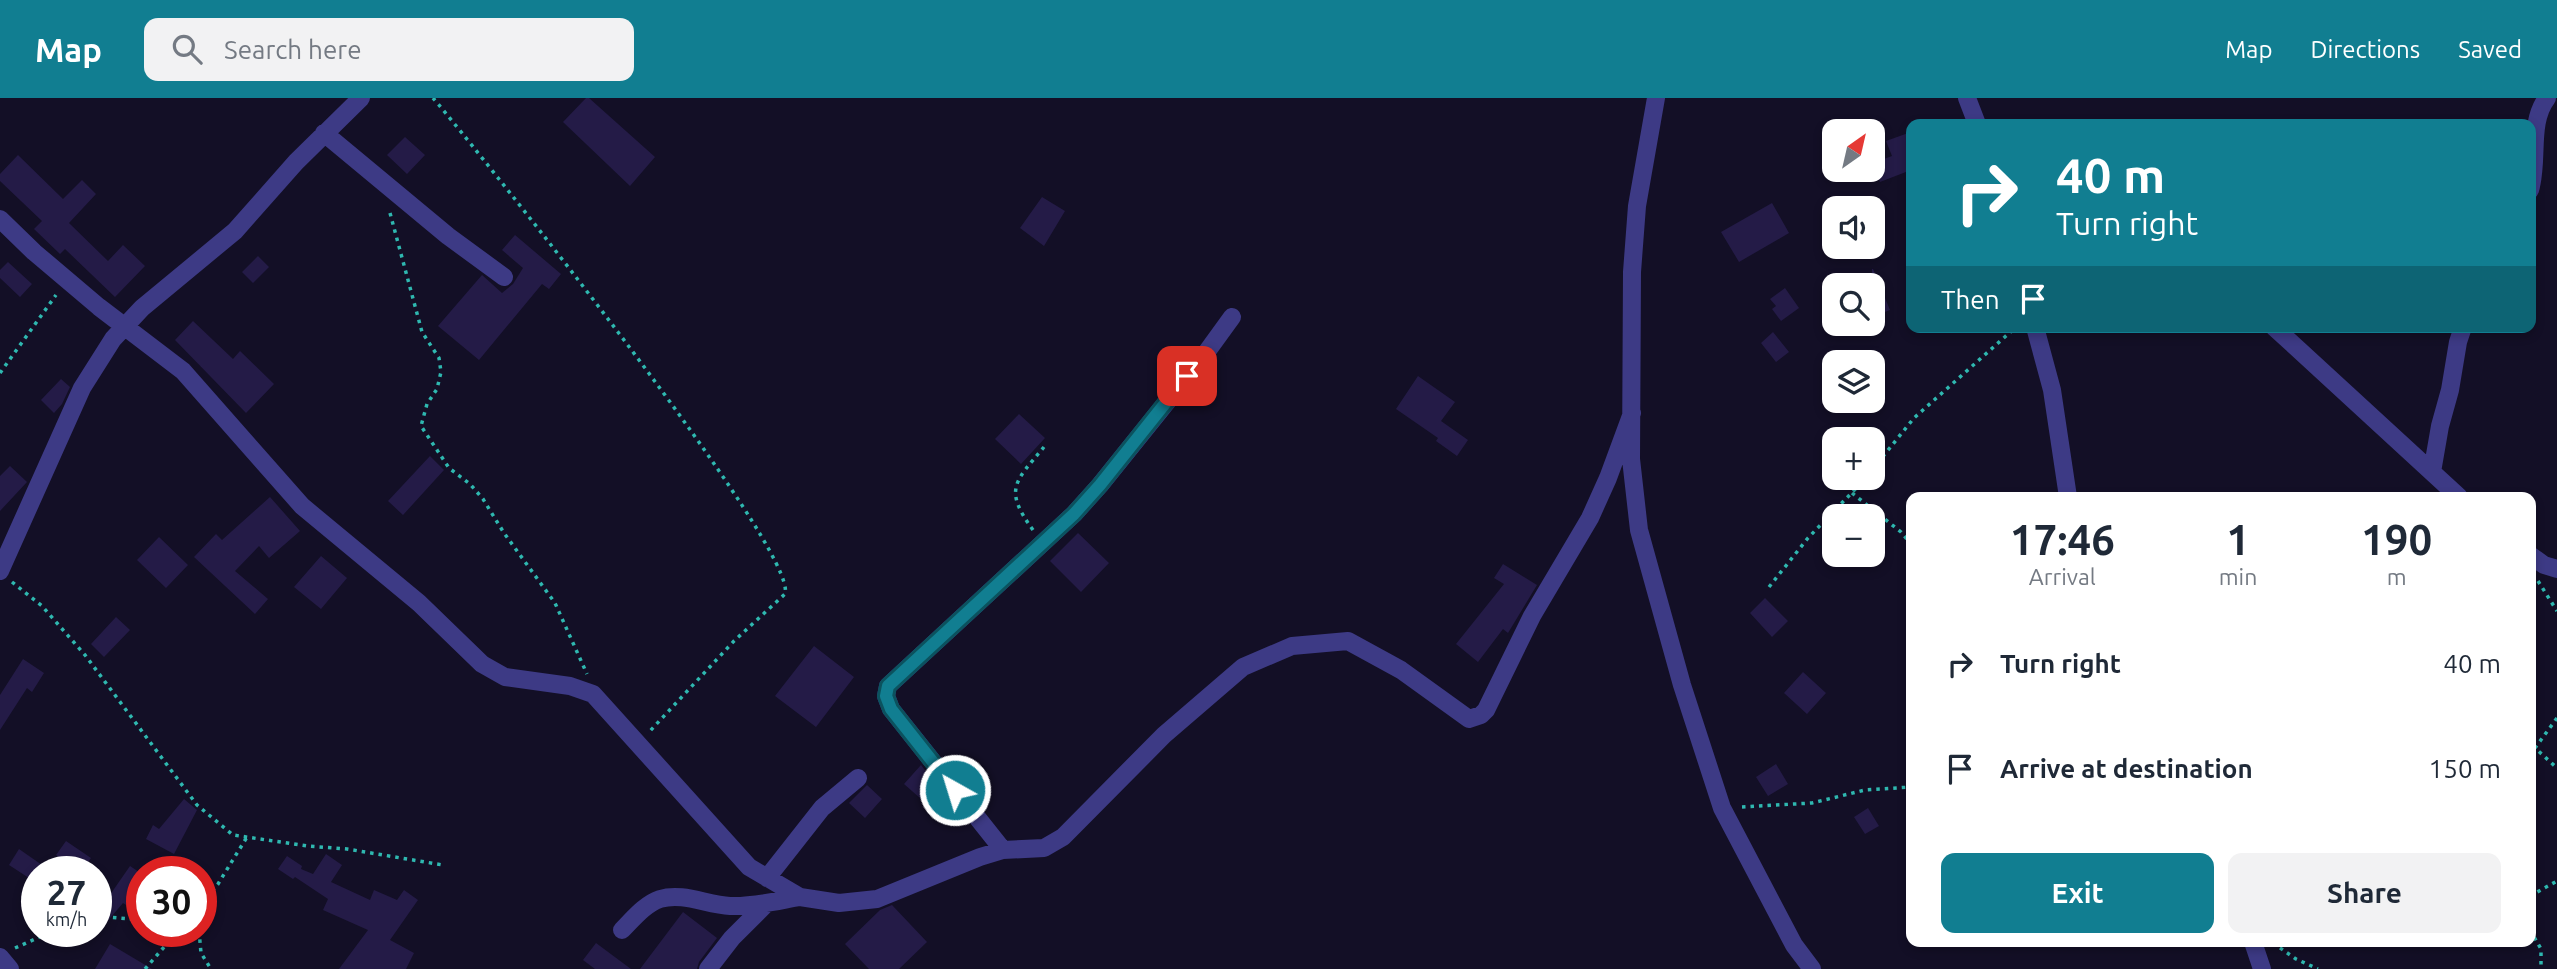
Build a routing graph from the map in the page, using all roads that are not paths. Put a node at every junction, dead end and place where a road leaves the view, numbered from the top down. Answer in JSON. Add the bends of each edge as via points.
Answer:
{"nodes":[{"id":1,"x":361,"y":98,"type":"edge"},
{"id":2,"x":1656,"y":98,"type":"edge"},
{"id":3,"x":1967,"y":98,"type":"edge"},
{"id":4,"x":2547,"y":98,"type":"edge"},
{"id":5,"x":1975,"y":119,"type":"edge"},
{"id":6,"x":2536,"y":123,"type":"edge"},
{"id":7,"x":324,"y":133,"type":"junction"},
{"id":8,"x":0,"y":219,"type":"edge"},
{"id":9,"x":504,"y":277,"type":"dead end"},
{"id":10,"x":1232,"y":317,"type":"dead end"},
{"id":11,"x":124,"y":326,"type":"junction"},
{"id":12,"x":2037,"y":333,"type":"edge"},
{"id":13,"x":2281,"y":333,"type":"edge"},
{"id":14,"x":2461,"y":333,"type":"edge"},
{"id":15,"x":1632,"y":413,"type":"junction"},
{"id":16,"x":2432,"y":472,"type":"junction"},
{"id":17,"x":2067,"y":492,"type":"edge"},
{"id":18,"x":2454,"y":492,"type":"edge"},
{"id":19,"x":2536,"y":559,"type":"edge"},
{"id":20,"x":2557,"y":569,"type":"edge"},
{"id":21,"x":5,"y":575,"type":"edge"},
{"id":22,"x":858,"y":778,"type":"dead end"},
{"id":23,"x":1003,"y":850,"type":"junction"},
{"id":24,"x":767,"y":878,"type":"junction"},
{"id":25,"x":800,"y":897,"type":"junction"},
{"id":26,"x":767,"y":903,"type":"junction"},
{"id":27,"x":622,"y":930,"type":"dead end"},
{"id":28,"x":2255,"y":947,"type":"edge"},
{"id":29,"x":5,"y":954,"type":"edge"},
{"id":30,"x":10,"y":969,"type":"edge"},
{"id":31,"x":708,"y":969,"type":"edge"},
{"id":32,"x":1812,"y":969,"type":"edge"},
{"id":33,"x":2262,"y":969,"type":"edge"}],
"edges":[{"from":1,"to":7,"type":"street"},
{"from":2,"to":15,"type":"street","via":[[1637,206]]},
{"from":3,"to":5,"type":"street"},
{"from":4,"to":6,"type":"street"},
{"from":7,"to":9,"type":"street"},
{"from":7,"to":11,"type":"street","via":[[235,231]]},
{"from":8,"to":11,"type":"street"},
{"from":10,"to":23,"type":"street","via":[[1074,514],[891,681],[886,696],[891,709]]},
{"from":11,"to":21,"type":"street","via":[[82,388],[23,515]]},
{"from":11,"to":24,"type":"street","via":[[183,371],[302,506],[419,603],[482,664],[505,677],[593,694],[749,867]]},
{"from":12,"to":17,"type":"street","via":[[2052,390]]},
{"from":13,"to":16,"type":"street"},
{"from":14,"to":16,"type":"street"},
{"from":15,"to":23,"type":"street","via":[[1590,518],[1481,715],[1469,719],[1401,670],[1348,642],[1292,646],[1243,667],[1164,735],[1063,837],[1044,848]]},
{"from":15,"to":32,"type":"street","via":[[1631,458],[1639,530],[1682,685],[1722,808],[1794,945]]},
{"from":16,"to":18,"type":"street"},
{"from":19,"to":20,"type":"street"},
{"from":22,"to":24,"type":"street","via":[[822,808]]},
{"from":23,"to":25,"type":"street","via":[[877,899],[839,902]]},
{"from":24,"to":25,"type":"street"},
{"from":25,"to":26,"type":"street"},
{"from":26,"to":27,"type":"street","via":[[732,906],[692,898],[660,899]]},
{"from":26,"to":31,"type":"street"},
{"from":28,"to":33,"type":"street"},
{"from":29,"to":30,"type":"street"}]}
